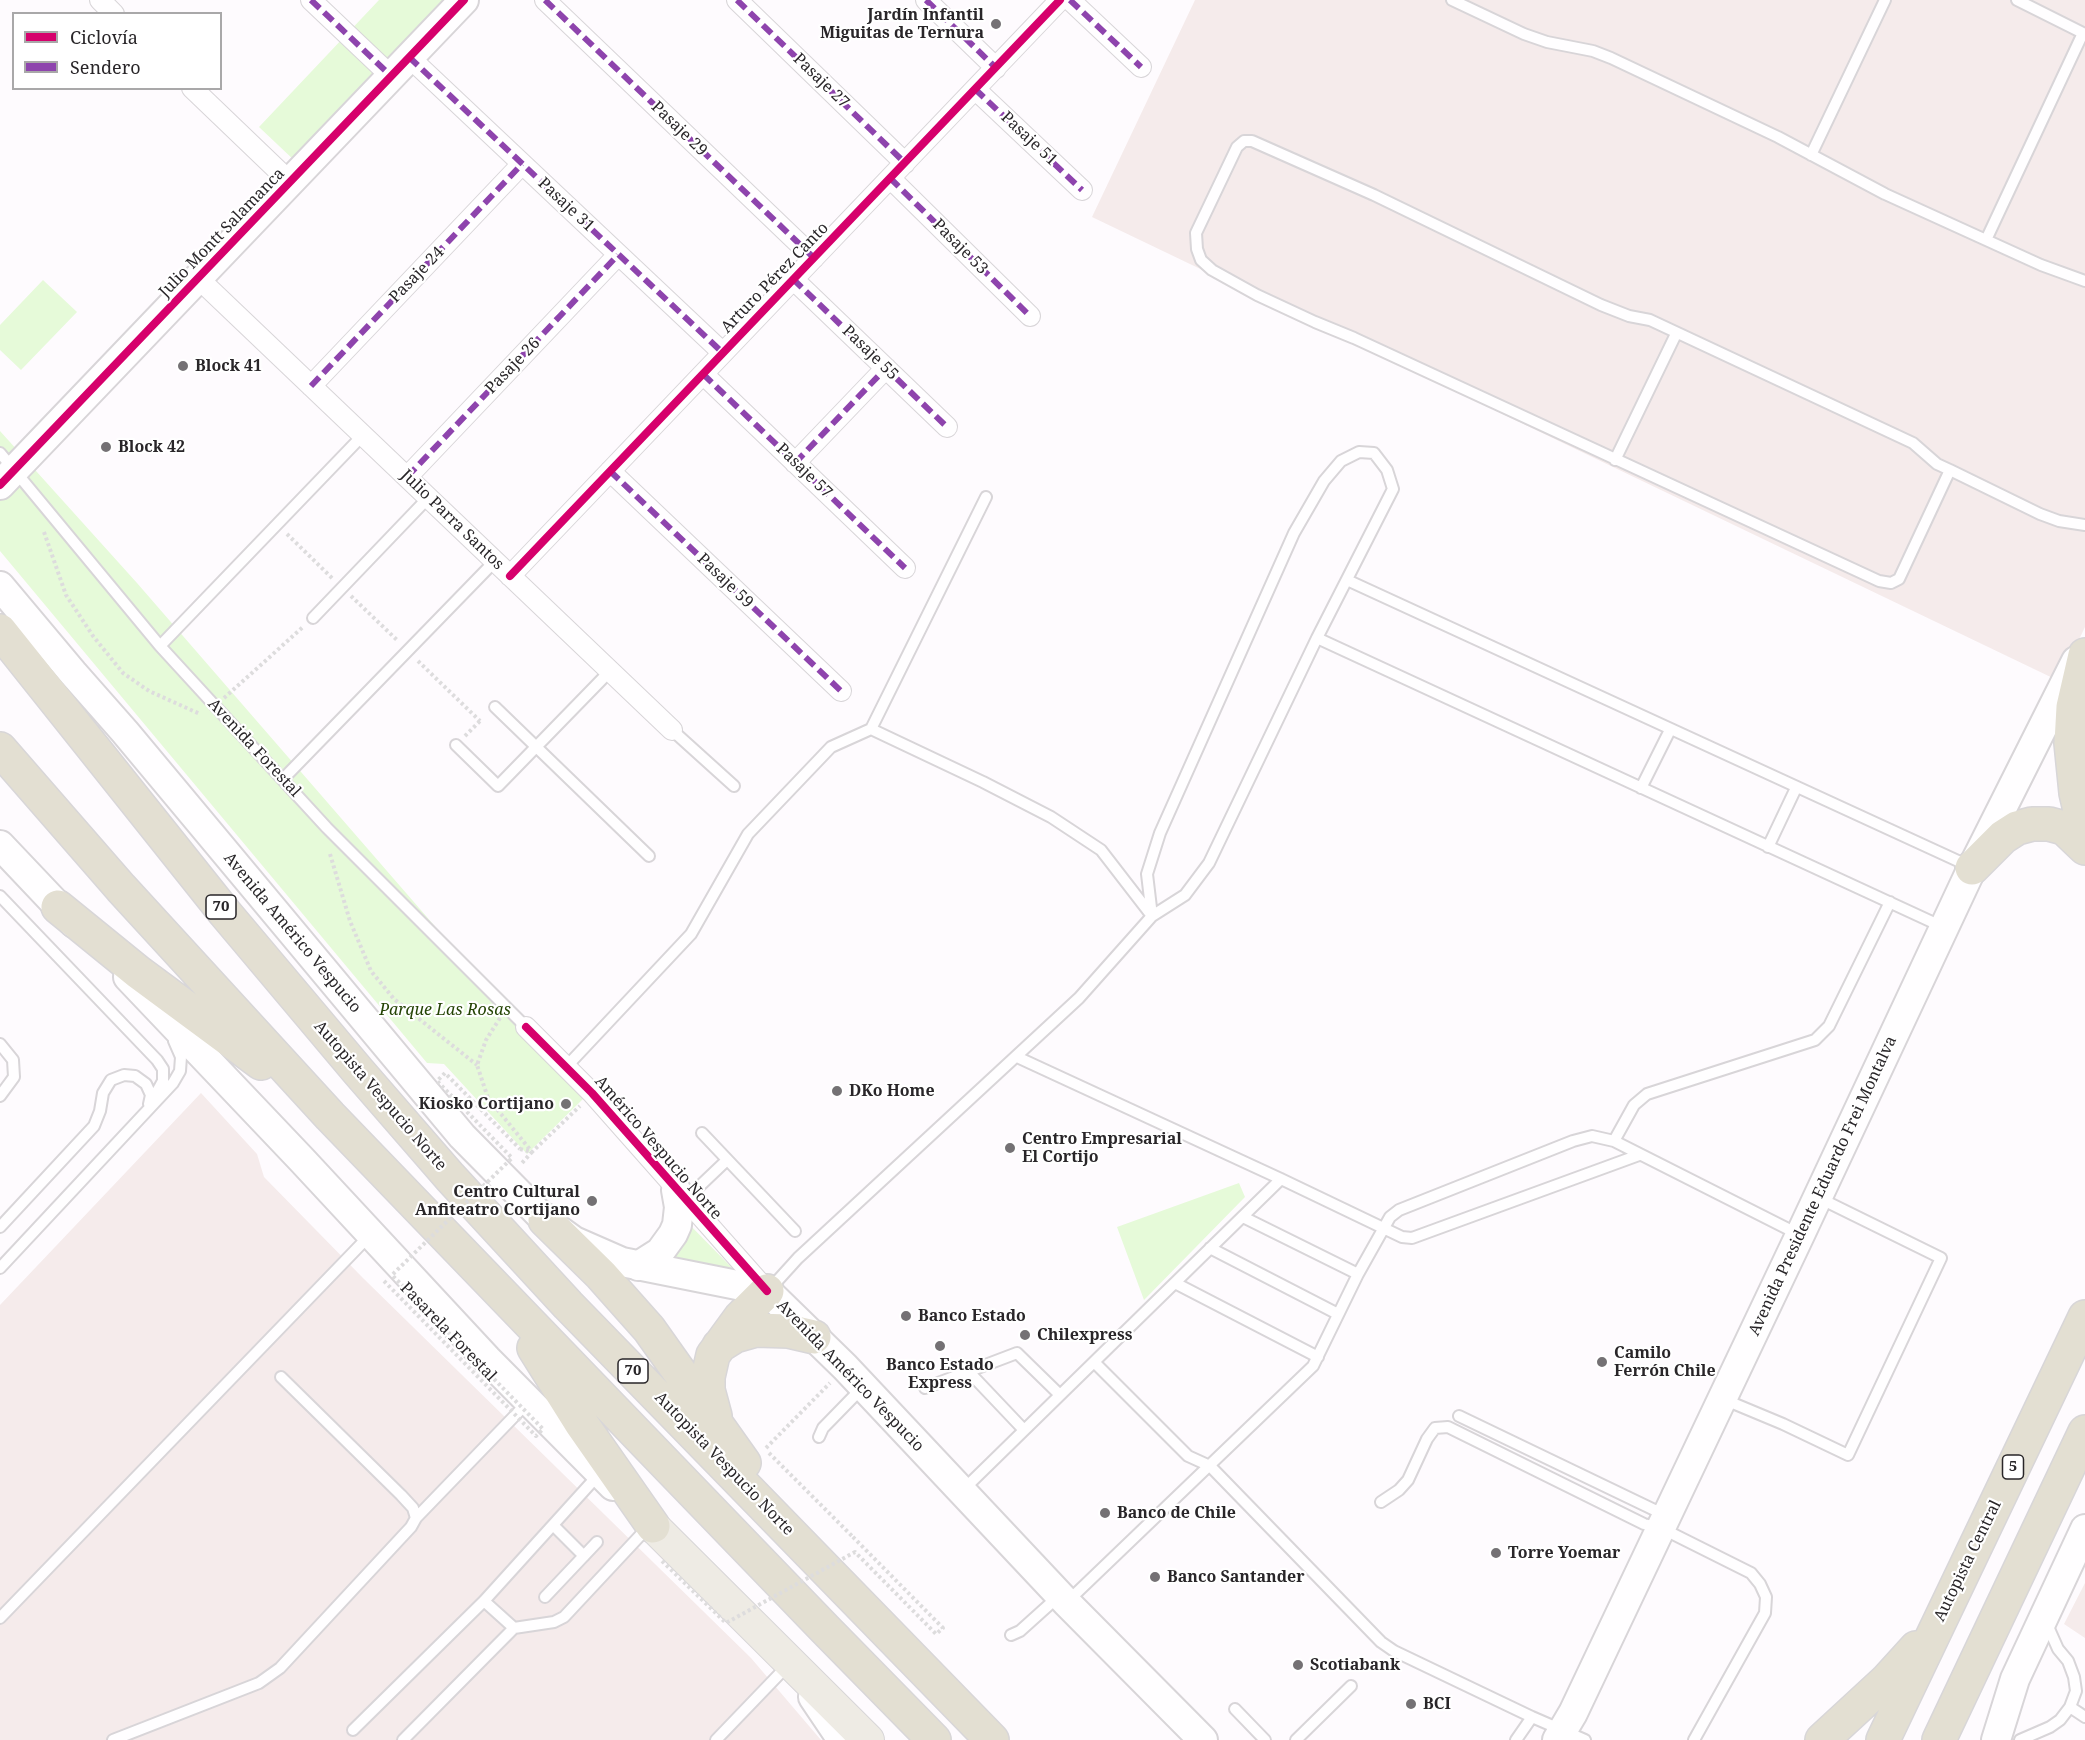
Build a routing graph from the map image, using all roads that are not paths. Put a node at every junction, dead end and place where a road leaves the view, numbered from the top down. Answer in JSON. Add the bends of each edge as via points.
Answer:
{"nodes":[{"id":1,"x":100,"y":0,"type":"edge"},
{"id":2,"x":310,"y":0,"type":"edge"},
{"id":3,"x":464,"y":0,"type":"edge"},
{"id":4,"x":545,"y":0,"type":"edge"},
{"id":5,"x":737,"y":0,"type":"edge"},
{"id":6,"x":926,"y":0,"type":"edge"},
{"id":7,"x":1060,"y":0,"type":"edge"},
{"id":8,"x":1070,"y":0,"type":"edge"},
{"id":9,"x":1452,"y":0,"type":"edge"},
{"id":10,"x":1885,"y":0,"type":"edge"},
{"id":11,"x":2017,"y":0,"type":"edge"},
{"id":12,"x":112,"y":12,"type":"edge"},
{"id":13,"x":2084,"y":33,"type":"edge"},
{"id":14,"x":400,"y":67,"type":"junction"},
{"id":15,"x":1140,"y":67,"type":"dead end"},
{"id":16,"x":996,"y":68,"type":"junction"},
{"id":17,"x":975,"y":89,"type":"junction"},
{"id":18,"x":194,"y":90,"type":"edge"},
{"id":19,"x":1811,"y":155,"type":"junction"},
{"id":20,"x":905,"y":163,"type":"junction"},
{"id":21,"x":522,"y":164,"type":"junction"},
{"id":22,"x":890,"y":178,"type":"junction"},
{"id":23,"x":290,"y":182,"type":"junction"},
{"id":24,"x":1082,"y":190,"type":"dead end"},
{"id":25,"x":1986,"y":240,"type":"junction"},
{"id":26,"x":618,"y":255,"type":"junction"},
{"id":27,"x":814,"y":258,"type":"junction"},
{"id":28,"x":198,"y":278,"type":"junction"},
{"id":29,"x":793,"y":279,"type":"junction"},
{"id":30,"x":2085,"y":281,"type":"edge"},
{"id":31,"x":1030,"y":316,"type":"dead end"},
{"id":32,"x":1676,"y":334,"type":"junction"},
{"id":33,"x":723,"y":353,"type":"junction"},
{"id":34,"x":886,"y":368,"type":"junction"},
{"id":35,"x":703,"y":374,"type":"junction"},
{"id":36,"x":311,"y":386,"type":"junction"},
{"id":37,"x":947,"y":427,"type":"dead end"},
{"id":38,"x":363,"y":435,"type":"junction"},
{"id":39,"x":1615,"y":460,"type":"junction"},
{"id":40,"x":795,"y":463,"type":"junction"},
{"id":41,"x":4,"y":470,"type":"edge"},
{"id":42,"x":1950,"y":470,"type":"junction"},
{"id":43,"x":610,"y":471,"type":"junction"},
{"id":44,"x":407,"y":477,"type":"junction"},
{"id":45,"x":986,"y":497,"type":"dead end"},
{"id":46,"x":428,"y":498,"type":"junction"},
{"id":47,"x":2085,"y":525,"type":"edge"},
{"id":48,"x":495,"y":561,"type":"junction"},
{"id":49,"x":905,"y":568,"type":"dead end"},
{"id":50,"x":510,"y":576,"type":"junction"},
{"id":51,"x":1347,"y":580,"type":"junction"},
{"id":52,"x":0,"y":586,"type":"edge"},
{"id":53,"x":313,"y":618,"type":"dead end"},
{"id":54,"x":0,"y":631,"type":"edge"},
{"id":55,"x":1317,"y":638,"type":"junction"},
{"id":56,"x":2085,"y":644,"type":"edge"},
{"id":57,"x":160,"y":646,"type":"junction"},
{"id":58,"x":2085,"y":655,"type":"edge"},
{"id":59,"x":610,"y":671,"type":"junction"},
{"id":60,"x":841,"y":691,"type":"dead end"},
{"id":61,"x":495,"y":707,"type":"road end"},
{"id":62,"x":871,"y":729,"type":"junction"},
{"id":63,"x":672,"y":730,"type":"joint"},
{"id":64,"x":1670,"y":730,"type":"junction"},
{"id":65,"x":456,"y":745,"type":"road end"},
{"id":66,"x":536,"y":747,"type":"junction"},
{"id":67,"x":0,"y":749,"type":"edge"},
{"id":68,"x":283,"y":779,"type":"junction"},
{"id":69,"x":734,"y":786,"type":"dead end"},
{"id":70,"x":1641,"y":788,"type":"junction"},
{"id":71,"x":1796,"y":788,"type":"junction"},
{"id":72,"x":2085,"y":832,"type":"edge"},
{"id":73,"x":0,"y":845,"type":"edge"},
{"id":74,"x":1768,"y":846,"type":"junction"},
{"id":75,"x":2085,"y":848,"type":"edge"},
{"id":76,"x":649,"y":856,"type":"dead end"},
{"id":77,"x":1971,"y":868,"type":"junction"},
{"id":78,"x":0,"y":896,"type":"edge"},
{"id":79,"x":1890,"y":902,"type":"junction"},
{"id":80,"x":58,"y":907,"type":"junction"},
{"id":81,"x":1152,"y":916,"type":"junction"},
{"id":82,"x":1944,"y":927,"type":"junction"},
{"id":83,"x":137,"y":987,"type":"junction"},
{"id":84,"x":526,"y":1027,"type":"joint"},
{"id":85,"x":0,"y":1044,"type":"edge"},
{"id":86,"x":1017,"y":1057,"type":"junction"},
{"id":87,"x":567,"y":1066,"type":"junction"},
{"id":88,"x":0,"y":1096,"type":"edge"},
{"id":89,"x":146,"y":1113,"type":"junction"},
{"id":90,"x":330,"y":1116,"type":"junction"},
{"id":91,"x":702,"y":1133,"type":"dead end"},
{"id":92,"x":1614,"y":1141,"type":"junction"},
{"id":93,"x":1640,"y":1155,"type":"junction"},
{"id":94,"x":727,"y":1160,"type":"junction"},
{"id":95,"x":1281,"y":1179,"type":"junction"},
{"id":96,"x":681,"y":1195,"type":"junction"},
{"id":97,"x":1817,"y":1197,"type":"junction"},
{"id":98,"x":1243,"y":1217,"type":"junction"},
{"id":99,"x":545,"y":1220,"type":"junction"},
{"id":100,"x":0,"y":1227,"type":"edge"},
{"id":101,"x":1384,"y":1229,"type":"junction"},
{"id":102,"x":795,"y":1231,"type":"dead end"},
{"id":103,"x":370,"y":1234,"type":"junction"},
{"id":104,"x":1800,"y":1235,"type":"junction"},
{"id":105,"x":1210,"y":1248,"type":"junction"},
{"id":106,"x":638,"y":1266,"type":"junction"},
{"id":107,"x":0,"y":1268,"type":"edge"},
{"id":108,"x":1358,"y":1274,"type":"junction"},
{"id":109,"x":1175,"y":1283,"type":"junction"},
{"id":110,"x":497,"y":1291,"type":"junction"},
{"id":111,"x":767,"y":1291,"type":"junction"},
{"id":112,"x":1338,"y":1314,"type":"junction"},
{"id":113,"x":2085,"y":1317,"type":"edge"},
{"id":114,"x":814,"y":1337,"type":"junction"},
{"id":115,"x":718,"y":1347,"type":"junction"},
{"id":116,"x":1318,"y":1357,"type":"junction"},
{"id":117,"x":1094,"y":1362,"type":"junction"},
{"id":118,"x":968,"y":1371,"type":"junction"},
{"id":119,"x":281,"y":1377,"type":"dead end"},
{"id":120,"x":854,"y":1377,"type":"junction"},
{"id":121,"x":925,"y":1388,"type":"dead end"},
{"id":122,"x":1060,"y":1395,"type":"junction"},
{"id":123,"x":1722,"y":1399,"type":"junction"},
{"id":124,"x":528,"y":1402,"type":"junction"},
{"id":125,"x":1459,"y":1416,"type":"dead end"},
{"id":126,"x":717,"y":1423,"type":"junction"},
{"id":127,"x":1024,"y":1430,"type":"junction"},
{"id":128,"x":2085,"y":1432,"type":"edge"},
{"id":129,"x":819,"y":1437,"type":"dead end"},
{"id":130,"x":1210,"y":1466,"type":"junction"},
{"id":131,"x":600,"y":1473,"type":"junction"},
{"id":132,"x":962,"y":1491,"type":"junction"},
{"id":133,"x":1381,"y":1502,"type":"dead end"},
{"id":134,"x":416,"y":1518,"type":"junction"},
{"id":135,"x":1664,"y":1522,"type":"junction"},
{"id":136,"x":553,"y":1525,"type":"junction"},
{"id":137,"x":652,"y":1525,"type":"junction"},
{"id":138,"x":2085,"y":1529,"type":"edge"},
{"id":139,"x":597,"y":1542,"type":"dead end"},
{"id":140,"x":584,"y":1556,"type":"junction"},
{"id":141,"x":819,"y":1563,"type":"junction"},
{"id":142,"x":545,"y":1597,"type":"dead end"},
{"id":143,"x":1063,"y":1599,"type":"junction"},
{"id":144,"x":484,"y":1601,"type":"junction"},
{"id":145,"x":1941,"y":1616,"type":"junction"},
{"id":146,"x":2044,"y":1616,"type":"junction"},
{"id":147,"x":0,"y":1618,"type":"edge"},
{"id":148,"x":514,"y":1628,"type":"junction"},
{"id":149,"x":1011,"y":1635,"type":"dead end"},
{"id":150,"x":790,"y":1663,"type":"junction"},
{"id":151,"x":1969,"y":1679,"type":"junction"},
{"id":152,"x":1351,"y":1686,"type":"dead end"},
{"id":153,"x":2070,"y":1707,"type":"junction"},
{"id":154,"x":1235,"y":1709,"type":"dead end"},
{"id":155,"x":1532,"y":1717,"type":"junction"},
{"id":156,"x":2085,"y":1717,"type":"edge"},
{"id":157,"x":353,"y":1730,"type":"dead end"},
{"id":158,"x":988,"y":1734,"type":"edge"},
{"id":159,"x":1568,"y":1737,"type":"edge"},
{"id":160,"x":113,"y":1740,"type":"edge"},
{"id":161,"x":403,"y":1740,"type":"edge"},
{"id":162,"x":717,"y":1740,"type":"edge"},
{"id":163,"x":842,"y":1740,"type":"edge"},
{"id":164,"x":868,"y":1740,"type":"edge"},
{"id":165,"x":934,"y":1740,"type":"edge"},
{"id":166,"x":1203,"y":1740,"type":"edge"},
{"id":167,"x":1265,"y":1740,"type":"edge"},
{"id":168,"x":1296,"y":1740,"type":"edge"},
{"id":169,"x":1516,"y":1740,"type":"edge"},
{"id":170,"x":1694,"y":1740,"type":"edge"},
{"id":171,"x":1822,"y":1740,"type":"edge"},
{"id":172,"x":1883,"y":1740,"type":"edge"},
{"id":173,"x":1939,"y":1740,"type":"edge"},
{"id":174,"x":1949,"y":1740,"type":"edge"},
{"id":175,"x":1996,"y":1740,"type":"edge"},
{"id":176,"x":2020,"y":1740,"type":"edge"}],
"edges":[{"from":1,"to":12,"type":"street"},
{"from":2,"to":14,"type":"street","name":"Pasaje 31"},
{"from":3,"to":14,"type":"main road","name":"Julio Montt Salamanca"},
{"from":4,"to":27,"type":"street","name":"Pasaje 29"},
{"from":5,"to":20,"type":"street","name":"Pasaje 27"},
{"from":6,"to":16,"type":"street"},
{"from":7,"to":16,"type":"street","name":"Arturo Pérez Canto"},
{"from":8,"to":15,"type":"street"},
{"from":9,"to":19,"type":"lane","via":[[1524,34],[1611,58]]},
{"from":10,"to":19,"type":"lane"},
{"from":11,"to":13,"type":"lane"},
{"from":13,"to":25,"type":"lane"},
{"from":14,"to":21,"type":"street","name":"Pasaje 31"},
{"from":14,"to":23,"type":"main road","name":"Julio Montt Salamanca"},
{"from":16,"to":17,"type":"street","name":"Arturo Pérez Canto"},
{"from":17,"to":20,"type":"street","name":"Arturo Pérez Canto"},
{"from":17,"to":24,"type":"street","name":"Pasaje 51"},
{"from":18,"to":23,"type":"street"},
{"from":19,"to":25,"type":"lane"},
{"from":20,"to":22,"type":"street","name":"Arturo Pérez Canto"},
{"from":21,"to":26,"type":"street","name":"Pasaje 31"},
{"from":21,"to":36,"type":"street","name":"Pasaje 24"},
{"from":22,"to":27,"type":"street","name":"Arturo Pérez Canto"},
{"from":22,"to":31,"type":"street","name":"Pasaje 53"},
{"from":23,"to":28,"type":"main road","name":"Julio Montt Salamanca"},
{"from":25,"to":30,"type":"lane"},
{"from":26,"to":33,"type":"street","name":"Pasaje 31"},
{"from":26,"to":44,"type":"street","name":"Pasaje 26"},
{"from":27,"to":29,"type":"street","name":"Arturo Pérez Canto"},
{"from":28,"to":36,"type":"street","name":"Julio Parra Santos"},
{"from":28,"to":41,"type":"main road","name":"Julio Montt Salamanca"},
{"from":29,"to":33,"type":"street","name":"Arturo Pérez Canto"},
{"from":29,"to":34,"type":"street","name":"Pasaje 55"},
{"from":32,"to":39,"type":"lane"},
{"from":32,"to":39,"type":"lane","via":[[1650,320],[1601,304],[1252,141],[1237,147],[1196,232],[1201,260],[1212,270],[1276,304]]},
{"from":32,"to":42,"type":"lane","via":[[1913,443]]},
{"from":33,"to":35,"type":"street","name":"Arturo Pérez Canto"},
{"from":34,"to":37,"type":"street","name":"Pasaje 55"},
{"from":34,"to":40,"type":"street"},
{"from":35,"to":40,"type":"street","name":"Pasaje 57"},
{"from":35,"to":43,"type":"street","name":"Arturo Pérez Canto"},
{"from":36,"to":38,"type":"street","name":"Julio Parra Santos"},
{"from":38,"to":44,"type":"street","name":"Julio Parra Santos"},
{"from":38,"to":57,"type":"lane"},
{"from":39,"to":42,"type":"lane","via":[[1891,583],[1905,569]]},
{"from":40,"to":49,"type":"street","name":"Pasaje 57"},
{"from":41,"to":57,"type":"lane","name":"Avenida Forestal"},
{"from":42,"to":47,"type":"lane","via":[[2040,514]]},
{"from":43,"to":50,"type":"street","name":"Arturo Pérez Canto"},
{"from":43,"to":60,"type":"street","name":"Pasaje 59"},
{"from":44,"to":46,"type":"street","name":"Julio Parra Santos"},
{"from":45,"to":62,"type":"lane"},
{"from":46,"to":48,"type":"street","name":"Julio Parra Santos"},
{"from":46,"to":53,"type":"lane"},
{"from":48,"to":50,"type":"street","name":"Julio Parra Santos"},
{"from":48,"to":68,"type":"lane"},
{"from":50,"to":59,"type":"street","name":"Julio Parra Santos"},
{"from":51,"to":55,"type":"lane"},
{"from":51,"to":64,"type":"lane"},
{"from":51,"to":81,"type":"lane","via":[[1393,489],[1387,470],[1374,453],[1359,452],[1341,461],[1324,481],[1294,533],[1165,822],[1147,874]]},
{"from":52,"to":99,"type":"main road","name":"Avenida Américo Vespucio","via":[[462,1136]]},
{"from":54,"to":141,"type":"highway","name":"Autopista Vespucio Norte","number":"70","via":[[225,913],[410,1133],[568,1305]]},
{"from":55,"to":70,"type":"lane"},
{"from":55,"to":81,"type":"lane","via":[[1209,863],[1185,895]]},
{"from":56,"to":77,"type":"main road","name":"Avenida Presidente Eduardo Frei Montalva"},
{"from":57,"to":68,"type":"lane","name":"Avenida Forestal"},
{"from":58,"to":72,"type":"highway","via":[[2073,707],[2071,743]]},
{"from":59,"to":63,"type":"street","name":"Julio Parra Santos"},
{"from":59,"to":66,"type":"lane"},
{"from":61,"to":66,"type":"lane"},
{"from":62,"to":81,"type":"lane","via":[[1051,817],[1101,850]]},
{"from":62,"to":87,"type":"lane","via":[[831,747],[748,834],[692,934]]},
{"from":63,"to":69,"type":"lane","name":"Julio Parra Santos"},
{"from":64,"to":70,"type":"lane"},
{"from":64,"to":71,"type":"lane"},
{"from":65,"to":66,"type":"lane","via":[[498,786]]},
{"from":66,"to":76,"type":"lane"},
{"from":67,"to":90,"type":"highway","number":"70"},
{"from":68,"to":84,"type":"lane","name":"Avenida Forestal"},
{"from":70,"to":74,"type":"lane"},
{"from":71,"to":74,"type":"lane"},
{"from":71,"to":77,"type":"lane"},
{"from":73,"to":80,"type":"main road"},
{"from":74,"to":79,"type":"lane"},
{"from":75,"to":77,"type":"highway","via":[[2064,828],[2032,824],[2003,837]]},
{"from":77,"to":82,"type":"main road","name":"Avenida Presidente Eduardo Frei Montalva"},
{"from":78,"to":89,"type":"lane","via":[[157,1060],[163,1069],[163,1082]]},
{"from":79,"to":82,"type":"lane"},
{"from":79,"to":92,"type":"lane","via":[[1829,1026],[1815,1040],[1647,1094],[1634,1105]]},
{"from":80,"to":83,"type":"main road"},
{"from":80,"to":90,"type":"highway"},
{"from":81,"to":86,"type":"lane","via":[[1079,998]]},
{"from":82,"to":97,"type":"main road","name":"Avenida Presidente Eduardo Frei Montalva"},
{"from":83,"to":89,"type":"lane","via":[[181,1057],[180,1071],[173,1083]]},
{"from":83,"to":103,"type":"main road"},
{"from":84,"to":87,"type":"street","name":"Américo Vespucio Norte"},
{"from":85,"to":88,"type":"lane","via":[[13,1060],[14,1077]]},
{"from":86,"to":95,"type":"lane"},
{"from":86,"to":111,"type":"lane"},
{"from":87,"to":96,"type":"street","name":"Américo Vespucio Norte"},
{"from":89,"to":100,"type":"lane","via":[[151,1095],[146,1084],[135,1076],[111,1080],[94,1126]]},
{"from":89,"to":107,"type":"lane"},
{"from":90,"to":110,"type":"highway","number":"70"},
{"from":91,"to":94,"type":"lane"},
{"from":92,"to":93,"type":"lane"},
{"from":92,"to":101,"type":"lane","via":[[1592,1136],[1573,1141],[1398,1210]]},
{"from":93,"to":101,"type":"lane","via":[[1412,1238]]},
{"from":93,"to":104,"type":"lane"},
{"from":94,"to":96,"type":"lane"},
{"from":94,"to":102,"type":"lane"},
{"from":95,"to":98,"type":"lane"},
{"from":95,"to":101,"type":"lane"},
{"from":96,"to":106,"type":"main road","via":[[673,1234],[660,1252]]},
{"from":96,"to":111,"type":"street","name":"Américo Vespucio Norte"},
{"from":97,"to":104,"type":"main road","name":"Avenida Presidente Eduardo Frei Montalva"},
{"from":97,"to":123,"type":"lane","via":[[1941,1258],[1848,1455]]},
{"from":98,"to":105,"type":"lane"},
{"from":98,"to":108,"type":"lane"},
{"from":99,"to":106,"type":"main road","name":"Avenida Américo Vespucio","via":[[574,1241]]},
{"from":99,"to":126,"type":"highway","via":[[649,1329]]},
{"from":101,"to":108,"type":"lane"},
{"from":103,"to":124,"type":"main road"},
{"from":103,"to":147,"type":"lane"},
{"from":104,"to":123,"type":"main road","name":"Avenida Presidente Eduardo Frei Montalva"},
{"from":105,"to":109,"type":"lane"},
{"from":105,"to":112,"type":"lane"},
{"from":106,"to":111,"type":"main road","name":"Avenida Américo Vespucio"},
{"from":108,"to":112,"type":"lane"},
{"from":109,"to":116,"type":"lane"},
{"from":109,"to":117,"type":"lane"},
{"from":110,"to":137,"type":"highway"},
{"from":110,"to":165,"type":"highway","number":"70"},
{"from":111,"to":114,"type":"main road","name":"Avenida Américo Vespucio"},
{"from":111,"to":115,"type":"highway"},
{"from":112,"to":116,"type":"lane"},
{"from":113,"to":145,"type":"highway","name":"Autopista Central","number":"5"},
{"from":114,"to":115,"type":"highway","via":[[788,1330],[756,1330],[735,1336]]},
{"from":114,"to":120,"type":"main road","name":"Avenida Américo Vespucio"},
{"from":115,"to":126,"type":"highway","via":[[708,1377]]},
{"from":116,"to":130,"type":"lane"},
{"from":117,"to":122,"type":"lane"},
{"from":117,"to":130,"type":"lane","via":[[1188,1456]]},
{"from":118,"to":121,"type":"lane"},
{"from":118,"to":122,"type":"lane","via":[[1017,1353]]},
{"from":118,"to":127,"type":"lane"},
{"from":119,"to":134,"type":"lane","via":[[401,1495]]},
{"from":120,"to":129,"type":"lane"},
{"from":120,"to":132,"type":"main road","name":"Avenida Américo Vespucio"},
{"from":122,"to":127,"type":"lane"},
{"from":123,"to":135,"type":"main road","name":"Avenida Presidente Eduardo Frei Montalva"},
{"from":124,"to":131,"type":"main road"},
{"from":124,"to":134,"type":"lane"},
{"from":125,"to":135,"type":"lane"},
{"from":126,"to":141,"type":"highway"},
{"from":127,"to":132,"type":"lane"},
{"from":128,"to":151,"type":"highway"},
{"from":130,"to":143,"type":"lane"},
{"from":130,"to":155,"type":"lane","via":[[1381,1642]]},
{"from":131,"to":136,"type":"lane"},
{"from":131,"to":137,"type":"main road"},
{"from":132,"to":143,"type":"main road","name":"Avenida Américo Vespucio"},
{"from":133,"to":135,"type":"lane","via":[[1408,1480],[1435,1428],[1448,1427],[1644,1524]]},
{"from":134,"to":160,"type":"lane","via":[[279,1668],[258,1683]]},
{"from":135,"to":159,"type":"main road","name":"Avenida Presidente Eduardo Frei Montalva"},
{"from":135,"to":170,"type":"lane","via":[[1750,1573],[1766,1597],[1765,1613]]},
{"from":136,"to":140,"type":"lane"},
{"from":136,"to":144,"type":"lane"},
{"from":137,"to":148,"type":"lane","via":[[564,1617]]},
{"from":137,"to":150,"type":"main road"},
{"from":138,"to":146,"type":"main road"},
{"from":139,"to":140,"type":"lane"},
{"from":140,"to":142,"type":"lane"},
{"from":141,"to":158,"type":"highway","name":"Autopista Vespucio Norte","number":"70"},
{"from":143,"to":149,"type":"lane"},
{"from":143,"to":166,"type":"main road","name":"Avenida Américo Vespucio"},
{"from":144,"to":148,"type":"lane"},
{"from":144,"to":157,"type":"lane"},
{"from":145,"to":171,"type":"highway","via":[[1886,1681]]},
{"from":145,"to":172,"type":"highway","name":"Autopista Central","number":"5"},
{"from":146,"to":153,"type":"lane","via":[[2074,1677],[2076,1691]]},
{"from":146,"to":175,"type":"main road","via":[[2009,1696]]},
{"from":148,"to":161,"type":"lane"},
{"from":150,"to":162,"type":"lane"},
{"from":150,"to":163,"type":"main road"},
{"from":150,"to":164,"type":"main road"},
{"from":151,"to":173,"type":"highway"},
{"from":151,"to":174,"type":"highway"},
{"from":152,"to":168,"type":"lane"},
{"from":153,"to":156,"type":"lane"},
{"from":153,"to":176,"type":"lane","via":[[2050,1727]]},
{"from":154,"to":167,"type":"lane"},
{"from":155,"to":159,"type":"lane"},
{"from":155,"to":169,"type":"lane"}]}
